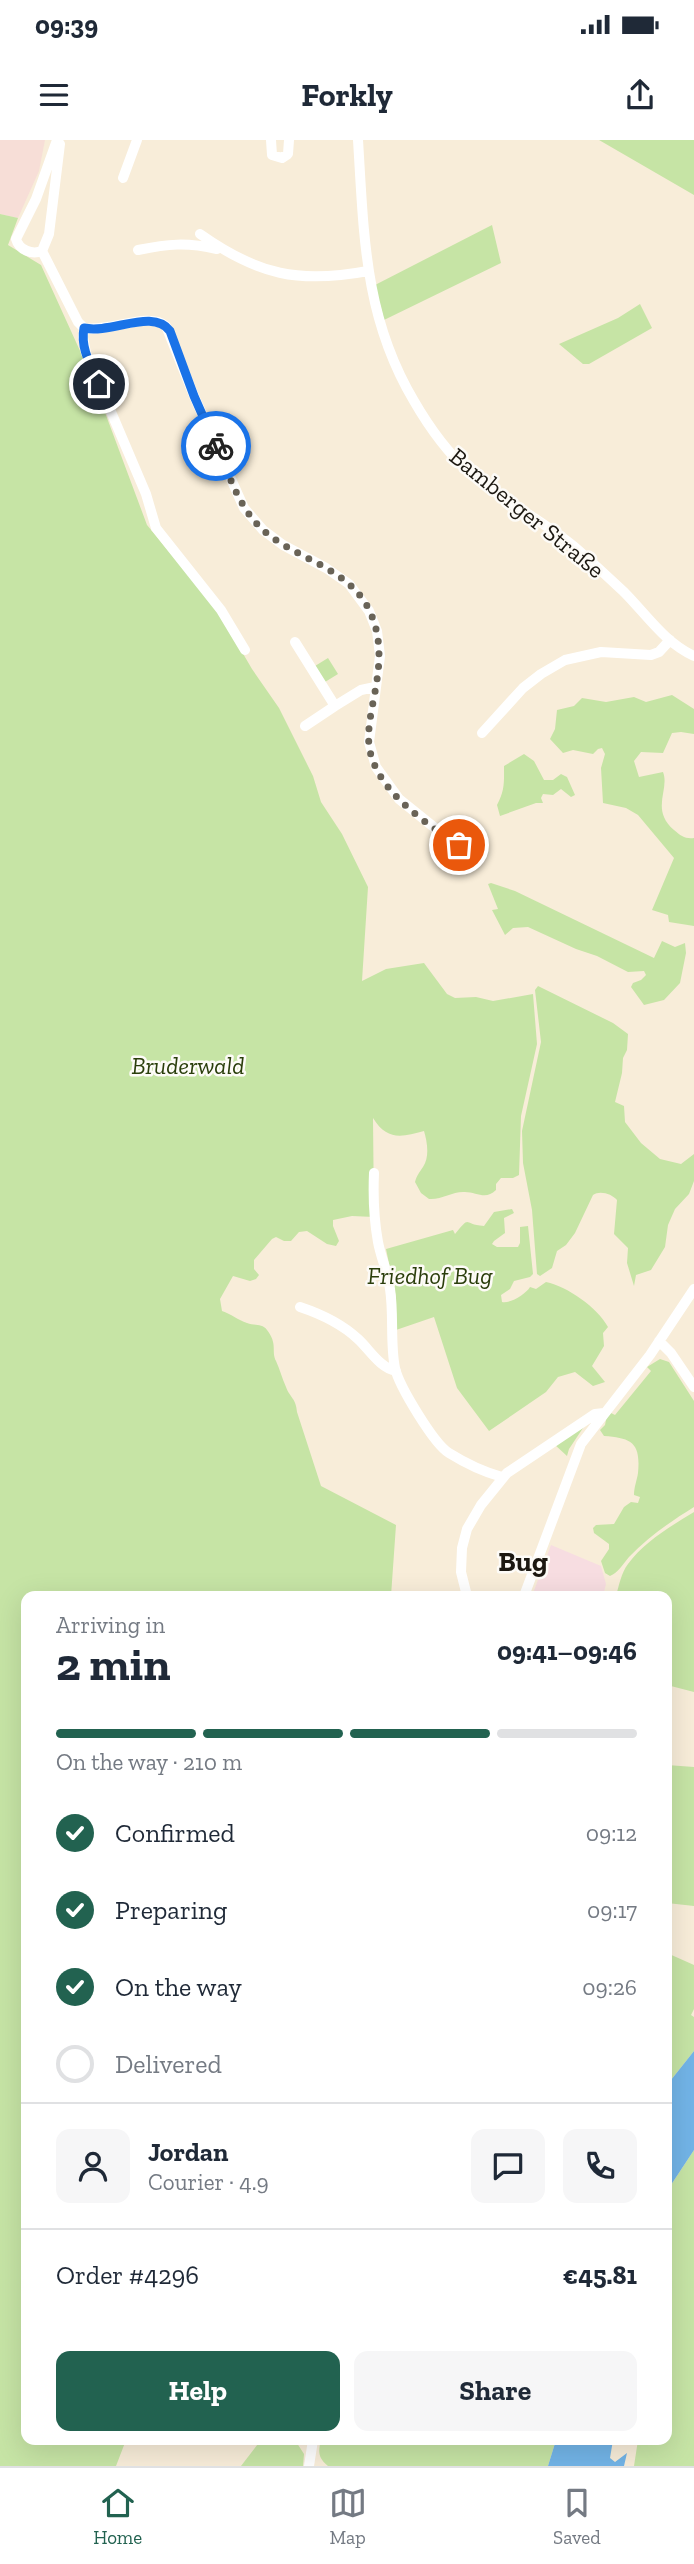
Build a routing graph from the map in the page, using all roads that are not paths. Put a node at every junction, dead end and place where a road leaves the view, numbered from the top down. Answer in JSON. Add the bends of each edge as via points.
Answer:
{"nodes":[{"id":1,"x":59,"y":140,"type":"edge"},
{"id":2,"x":137,"y":140,"type":"edge"},
{"id":3,"x":271,"y":140,"type":"edge"},
{"id":4,"x":289,"y":140,"type":"edge"},
{"id":5,"x":358,"y":140,"type":"edge"},
{"id":6,"x":123,"y":178,"type":"dead end"},
{"id":7,"x":200,"y":234,"type":"dead end"},
{"id":8,"x":138,"y":250,"type":"dead end"},
{"id":9,"x":223,"y":250,"type":"junction"},
{"id":10,"x":42,"y":251,"type":"junction"},
{"id":11,"x":368,"y":271,"type":"junction"},
{"id":12,"x":84,"y":328,"type":"junction"},
{"id":13,"x":670,"y":640,"type":"junction"},
{"id":14,"x":295,"y":642,"type":"dead end"},
{"id":15,"x":245,"y":650,"type":"dead end"},
{"id":16,"x":694,"y":656,"type":"edge"},
{"id":17,"x":376,"y":687,"type":"junction"},
{"id":18,"x":335,"y":706,"type":"junction"},
{"id":19,"x":305,"y":726,"type":"dead end"},
{"id":20,"x":482,"y":733,"type":"dead end"},
{"id":21,"x":471,"y":857,"type":"dead end"},
{"id":22,"x":374,"y":1173,"type":"dead end"},
{"id":23,"x":694,"y":1289,"type":"edge"},
{"id":24,"x":300,"y":1307,"type":"dead end"},
{"id":25,"x":659,"y":1341,"type":"junction"},
{"id":26,"x":396,"y":1371,"type":"junction"},
{"id":27,"x":694,"y":1387,"type":"edge"},
{"id":28,"x":604,"y":1413,"type":"junction"},
{"id":29,"x":502,"y":1477,"type":"junction"},
{"id":30,"x":466,"y":1591,"type":"edge"},
{"id":31,"x":526,"y":1591,"type":"edge"},
{"id":32,"x":312,"y":2445,"type":"edge"},
{"id":33,"x":309,"y":2466,"type":"edge"}],
"edges":[{"from":1,"to":10,"type":"street","via":[[49,234]]},
{"from":1,"to":10,"type":"street","via":[[16,239],[29,252]]},
{"from":2,"to":6,"type":"street"},
{"from":3,"to":4,"type":"street","via":[[272,155],[282,158],[288,154]]},
{"from":5,"to":11,"type":"street","name":"Bamberger Straße"},
{"from":7,"to":9,"type":"street"},
{"from":8,"to":9,"type":"street","via":[[173,243]]},
{"from":9,"to":11,"type":"street","via":[[263,269],[289,275],[339,277]]},
{"from":10,"to":12,"type":"street"},
{"from":11,"to":13,"type":"street","name":"Bamberger Straße","via":[[388,350],[436,436],[472,474],[578,550]]},
{"from":12,"to":15,"type":"street","via":[[86,353],[146,494],[152,522],[221,610]]},
{"from":12,"to":17,"type":"street","via":[[151,320],[166,326],[233,487],[253,520],[289,550],[338,576],[366,604],[379,642]]},
{"from":13,"to":16,"type":"street","name":"Bamberger Straße"},
{"from":13,"to":20,"type":"street","via":[[651,655],[601,652],[565,660],[523,688]]},
{"from":14,"to":18,"type":"street"},
{"from":17,"to":18,"type":"street","via":[[361,690]]},
{"from":17,"to":21,"type":"street","via":[[369,742],[376,767],[398,799]]},
{"from":18,"to":19,"type":"street"},
{"from":22,"to":26,"type":"street","via":[[378,1241],[392,1300]]},
{"from":23,"to":25,"type":"street"},
{"from":24,"to":26,"type":"street","via":[[348,1330],[384,1366]]},
{"from":25,"to":27,"type":"street"},
{"from":25,"to":28,"type":"street"},
{"from":26,"to":29,"type":"street","via":[[413,1407],[446,1452]]},
{"from":28,"to":29,"type":"street"},
{"from":28,"to":31,"type":"street","via":[[574,1459]]},
{"from":29,"to":30,"type":"street","via":[[470,1524],[461,1559]]},
{"from":32,"to":33,"type":"street"}]}
